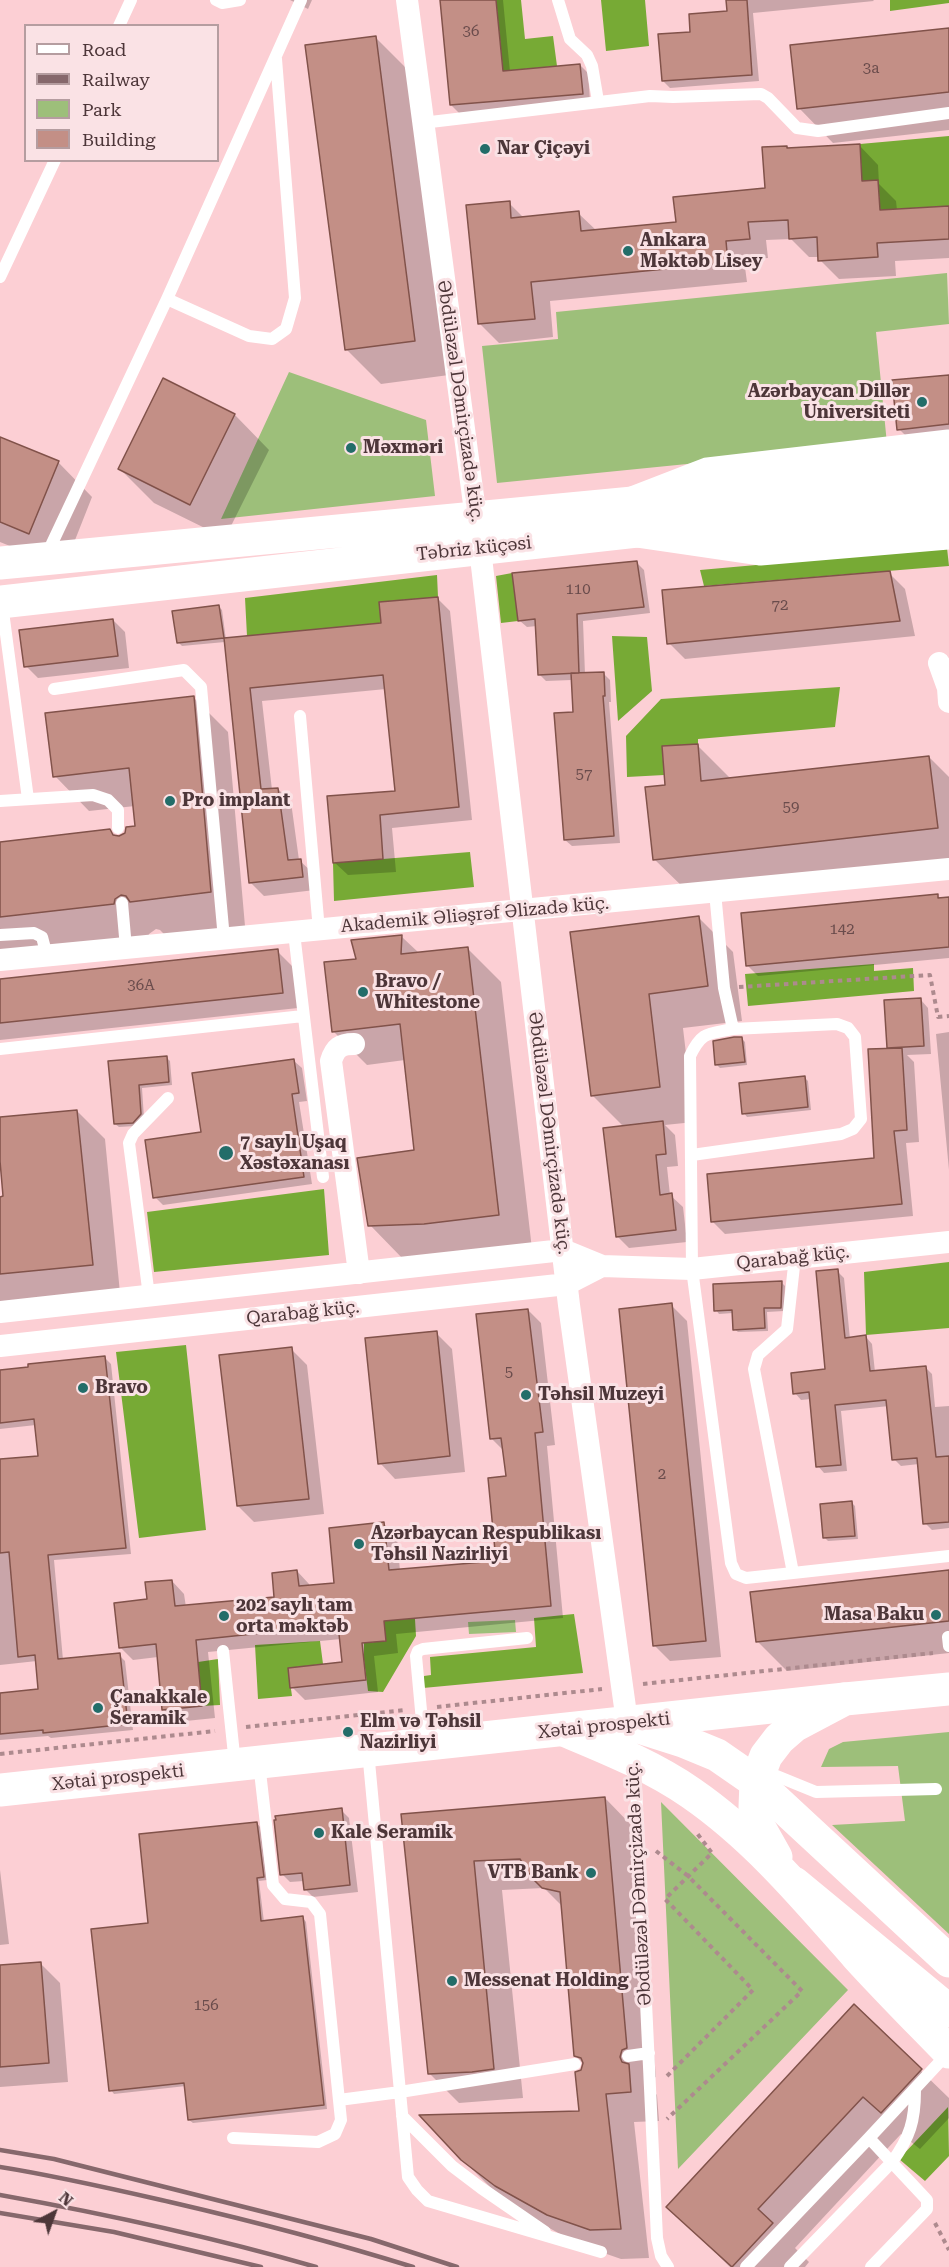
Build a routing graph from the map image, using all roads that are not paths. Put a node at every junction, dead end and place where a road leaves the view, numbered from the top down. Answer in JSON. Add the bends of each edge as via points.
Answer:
{"nodes":[{"id":1,"x":131,"y":0,"type":"edge"},
{"id":2,"x":216,"y":0,"type":"edge"},
{"id":3,"x":240,"y":0,"type":"edge"},
{"id":4,"x":407,"y":0,"type":"edge"},
{"id":5,"x":558,"y":0,"type":"edge"},
{"id":6,"x":298,"y":1,"type":"edge"},
{"id":7,"x":120,"y":24,"type":"edge"},
{"id":8,"x":276,"y":58,"type":"junction"},
{"id":9,"x":598,"y":101,"type":"junction"},
{"id":10,"x":949,"y":113,"type":"edge"},
{"id":11,"x":422,"y":123,"type":"junction"},
{"id":12,"x":54,"y":162,"type":"edge"},
{"id":13,"x":0,"y":277,"type":"edge"},
{"id":14,"x":167,"y":299,"type":"junction"},
{"id":15,"x":949,"y":446,"type":"edge"},
{"id":16,"x":949,"y":475,"type":"edge"},
{"id":17,"x":949,"y":502,"type":"edge"},
{"id":18,"x":635,"y":517,"type":"junction"},
{"id":19,"x":949,"y":533,"type":"edge"},
{"id":20,"x":478,"y":534,"type":"junction"},
{"id":21,"x":45,"y":558,"type":"junction"},
{"id":22,"x":0,"y":563,"type":"edge"},
{"id":23,"x":1,"y":602,"type":"edge"},
{"id":24,"x":939,"y":663,"type":"dead end"},
{"id":25,"x":54,"y":689,"type":"dead end"},
{"id":26,"x":949,"y":702,"type":"edge"},
{"id":27,"x":300,"y":716,"type":"dead end"},
{"id":28,"x":28,"y":799,"type":"junction"},
{"id":29,"x":0,"y":801,"type":"edge"},
{"id":30,"x":118,"y":828,"type":"dead end"},
{"id":31,"x":949,"y":869,"type":"edge"},
{"id":32,"x":714,"y":892,"type":"junction"},
{"id":33,"x":122,"y":903,"type":"dead end"},
{"id":34,"x":521,"y":911,"type":"junction"},
{"id":35,"x":319,"y":930,"type":"junction"},
{"id":36,"x":294,"y":933,"type":"junction"},
{"id":37,"x":0,"y":935,"type":"edge"},
{"id":38,"x":224,"y":939,"type":"junction"},
{"id":39,"x":126,"y":948,"type":"junction"},
{"id":40,"x":47,"y":956,"type":"junction"},
{"id":41,"x":0,"y":960,"type":"edge"},
{"id":42,"x":303,"y":1016,"type":"junction"},
{"id":43,"x":732,"y":1029,"type":"junction"},
{"id":44,"x":354,"y":1044,"type":"dead end"},
{"id":45,"x":0,"y":1049,"type":"edge"},
{"id":46,"x":168,"y":1098,"type":"dead end"},
{"id":47,"x":692,"y":1155,"type":"junction"},
{"id":48,"x":323,"y":1177,"type":"dead end"},
{"id":49,"x":949,"y":1242,"type":"edge"},
{"id":50,"x":563,"y":1250,"type":"junction"},
{"id":51,"x":792,"y":1258,"type":"junction"},
{"id":52,"x":602,"y":1266,"type":"junction"},
{"id":53,"x":692,"y":1269,"type":"junction"},
{"id":54,"x":359,"y":1273,"type":"junction"},
{"id":55,"x":567,"y":1284,"type":"junction"},
{"id":56,"x":149,"y":1296,"type":"junction"},
{"id":57,"x":0,"y":1312,"type":"edge"},
{"id":58,"x":0,"y":1347,"type":"edge"},
{"id":59,"x":949,"y":1556,"type":"edge"},
{"id":60,"x":793,"y":1573,"type":"junction"},
{"id":61,"x":527,"y":1638,"type":"dead end"},
{"id":62,"x":223,"y":1651,"type":"dead end"},
{"id":63,"x":949,"y":1689,"type":"edge"},
{"id":64,"x":846,"y":1699,"type":"junction"},
{"id":65,"x":626,"y":1723,"type":"junction"},
{"id":66,"x":564,"y":1730,"type":"junction"},
{"id":67,"x":424,"y":1744,"type":"junction"},
{"id":68,"x":368,"y":1750,"type":"junction"},
{"id":69,"x":633,"y":1761,"type":"junction"},
{"id":70,"x":247,"y":1763,"type":"junction"},
{"id":71,"x":758,"y":1776,"type":"junction"},
{"id":72,"x":0,"y":1790,"type":"edge"},
{"id":73,"x":936,"y":1790,"type":"dead end"},
{"id":74,"x":794,"y":1883,"type":"junction"},
{"id":75,"x":949,"y":1961,"type":"edge"},
{"id":76,"x":949,"y":2011,"type":"edge"},
{"id":77,"x":949,"y":2052,"type":"edge"},
{"id":78,"x":648,"y":2053,"type":"junction"},
{"id":79,"x":628,"y":2056,"type":"dead end"},
{"id":80,"x":575,"y":2064,"type":"dead end"},
{"id":81,"x":915,"y":2090,"type":"junction"},
{"id":82,"x":400,"y":2092,"type":"junction"},
{"id":83,"x":339,"y":2100,"type":"junction"},
{"id":84,"x":402,"y":2116,"type":"junction"},
{"id":85,"x":233,"y":2138,"type":"dead end"},
{"id":86,"x":870,"y":2138,"type":"junction"},
{"id":87,"x":892,"y":2162,"type":"junction"},
{"id":88,"x":555,"y":2239,"type":"junction"},
{"id":89,"x":601,"y":2253,"type":"dead end"},
{"id":90,"x":668,"y":2267,"type":"edge"},
{"id":91,"x":746,"y":2267,"type":"edge"},
{"id":92,"x":790,"y":2267,"type":"edge"},
{"id":93,"x":871,"y":2267,"type":"edge"}],
"edges":[{"from":1,"to":7,"type":"lane"},
{"from":2,"to":3,"type":"lane"},
{"from":4,"to":11,"type":"street","name":"Əbdüləzəl DƏmirçizadə küç."},
{"from":5,"to":9,"type":"lane","via":[[570,39],[587,55],[592,66]]},
{"from":6,"to":8,"type":"lane"},
{"from":8,"to":14,"type":"lane"},
{"from":8,"to":14,"type":"lane","via":[[295,298],[286,329],[272,339],[249,336]]},
{"from":9,"to":10,"type":"lane","via":[[761,94],[797,128],[818,131]]},
{"from":9,"to":11,"type":"lane"},
{"from":11,"to":20,"type":"street","name":"Əbdüləzəl DƏmirçizadə küç."},
{"from":12,"to":13,"type":"lane"},
{"from":14,"to":21,"type":"lane"},
{"from":15,"to":18,"type":"main road","via":[[708,474]]},
{"from":16,"to":18,"type":"main road","name":"Təbriz küçəsi"},
{"from":17,"to":18,"type":"main road","name":"Təbriz küçəsi"},
{"from":18,"to":19,"type":"main road","via":[[760,549]]},
{"from":18,"to":20,"type":"main road","name":"Təbriz küçəsi"},
{"from":20,"to":21,"type":"main road","name":"Təbriz küçəsi"},
{"from":20,"to":23,"type":"main road","name":"Təbriz küçəsi"},
{"from":20,"to":34,"type":"street","name":"Əbdüləzəl DƏmirçizadə küç."},
{"from":21,"to":22,"type":"main road","name":"Təbriz küçəsi"},
{"from":23,"to":28,"type":"lane"},
{"from":24,"to":26,"type":"street"},
{"from":25,"to":38,"type":"lane","via":[[184,670],[201,687]]},
{"from":27,"to":35,"type":"lane"},
{"from":28,"to":29,"type":"lane"},
{"from":28,"to":30,"type":"lane","via":[[93,795],[108,800],[118,810]]},
{"from":31,"to":32,"type":"street","name":"Akademik Əliəşrəf Əlizadə küç."},
{"from":32,"to":34,"type":"street","name":"Akademik Əliəşrəf Əlizadə küç."},
{"from":32,"to":43,"type":"lane"},
{"from":33,"to":39,"type":"lane"},
{"from":34,"to":35,"type":"street","name":"Akademik Əliəşrəf Əlizadə küç."},
{"from":34,"to":50,"type":"street","name":"Əbdüləzəl DƏmirçizadə küç."},
{"from":35,"to":36,"type":"street","name":"Akademik Əliəşrəf Əlizadə küç."},
{"from":36,"to":38,"type":"street","name":"Akademik Əliəşrəf Əlizadə küç."},
{"from":36,"to":42,"type":"lane"},
{"from":37,"to":40,"type":"lane","via":[[34,933],[42,937]]},
{"from":38,"to":39,"type":"street","name":"Akademik Əliəşrəf Əlizadə küç."},
{"from":39,"to":40,"type":"street","name":"Akademik Əliəşrəf Əlizadə küç."},
{"from":40,"to":41,"type":"street","name":"Akademik Əliəşrəf Əlizadə küç."},
{"from":42,"to":45,"type":"lane"},
{"from":42,"to":48,"type":"lane"},
{"from":43,"to":47,"type":"lane","via":[[704,1035],[690,1056]]},
{"from":43,"to":47,"type":"lane","via":[[837,1024],[848,1028],[855,1037],[861,1119],[853,1130],[841,1134]]},
{"from":44,"to":54,"type":"street","via":[[341,1044],[331,1061]]},
{"from":46,"to":56,"type":"lane","via":[[129,1143]]},
{"from":47,"to":53,"type":"lane"},
{"from":49,"to":51,"type":"street","name":"Qarabağ küç."},
{"from":50,"to":52,"type":"street","name":"Qarabağ küç."},
{"from":50,"to":54,"type":"street","name":"Qarabağ küç."},
{"from":50,"to":55,"type":"street","name":"Əbdüləzəl DƏmirçizadə küç."},
{"from":51,"to":53,"type":"street","name":"Qarabağ küç."},
{"from":51,"to":60,"type":"lane","via":[[787,1329],[758,1354],[754,1369]]},
{"from":52,"to":53,"type":"street","name":"Qarabağ küç."},
{"from":52,"to":55,"type":"street","name":"Qarabağ küç."},
{"from":53,"to":60,"type":"lane","via":[[731,1563],[736,1574],[746,1578]]},
{"from":54,"to":56,"type":"street","name":"Qarabağ küç."},
{"from":55,"to":58,"type":"street","name":"Qarabağ küç."},
{"from":55,"to":65,"type":"street","name":"Əbdüləzəl DƏmirçizadə küç."},
{"from":56,"to":57,"type":"street","name":"Qarabağ küç."},
{"from":59,"to":60,"type":"lane"},
{"from":61,"to":67,"type":"lane","via":[[418,1652]]},
{"from":62,"to":70,"type":"lane","via":[[231,1729]]},
{"from":63,"to":64,"type":"main road","name":"Xətai prospekti"},
{"from":64,"to":65,"type":"main road","name":"Xətai prospekti"},
{"from":64,"to":71,"type":"main road","via":[[794,1726],[766,1756]]},
{"from":65,"to":66,"type":"main road","name":"Xətai prospekti"},
{"from":65,"to":69,"type":"street","name":"Əbdüləzəl DƏmirçizadə küç."},
{"from":65,"to":71,"type":"main road","via":[[683,1741]]},
{"from":66,"to":67,"type":"main road","name":"Xətai prospekti"},
{"from":66,"to":69,"type":"main road"},
{"from":67,"to":68,"type":"main road","name":"Xətai prospekti"},
{"from":68,"to":70,"type":"main road","name":"Xətai prospekti"},
{"from":68,"to":82,"type":"lane"},
{"from":69,"to":74,"type":"main road","via":[[691,1793]]},
{"from":69,"to":78,"type":"lane","name":"Əbdüləzəl DƏmirçizadə küç."},
{"from":70,"to":72,"type":"main road","name":"Xətai prospekti"},
{"from":70,"to":83,"type":"lane","via":[[273,1885],[285,1899],[311,1902],[320,1914]]},
{"from":71,"to":73,"type":"lane","via":[[816,1792]]},
{"from":71,"to":74,"type":"main road","via":[[758,1825]]},
{"from":71,"to":75,"type":"main road"},
{"from":74,"to":76,"type":"main road"},
{"from":74,"to":77,"type":"main road"},
{"from":77,"to":81,"type":"lane"},
{"from":78,"to":79,"type":"lane"},
{"from":78,"to":90,"type":"lane","name":"Əbdüləzəl DƏmirçizadə küç.","via":[[657,2238]]},
{"from":80,"to":82,"type":"lane"},
{"from":81,"to":86,"type":"lane"},
{"from":81,"to":87,"type":"lane","via":[[910,2132]]},
{"from":82,"to":83,"type":"lane"},
{"from":82,"to":84,"type":"lane"},
{"from":83,"to":85,"type":"lane","via":[[338,2127],[334,2134],[318,2142]]},
{"from":84,"to":88,"type":"lane","via":[[452,2166]]},
{"from":84,"to":88,"type":"lane","via":[[408,2177],[428,2201]]},
{"from":86,"to":87,"type":"lane"},
{"from":86,"to":91,"type":"lane"},
{"from":87,"to":92,"type":"lane"},
{"from":87,"to":93,"type":"lane","via":[[927,2200],[927,2209]]},
{"from":88,"to":89,"type":"lane"}]}
